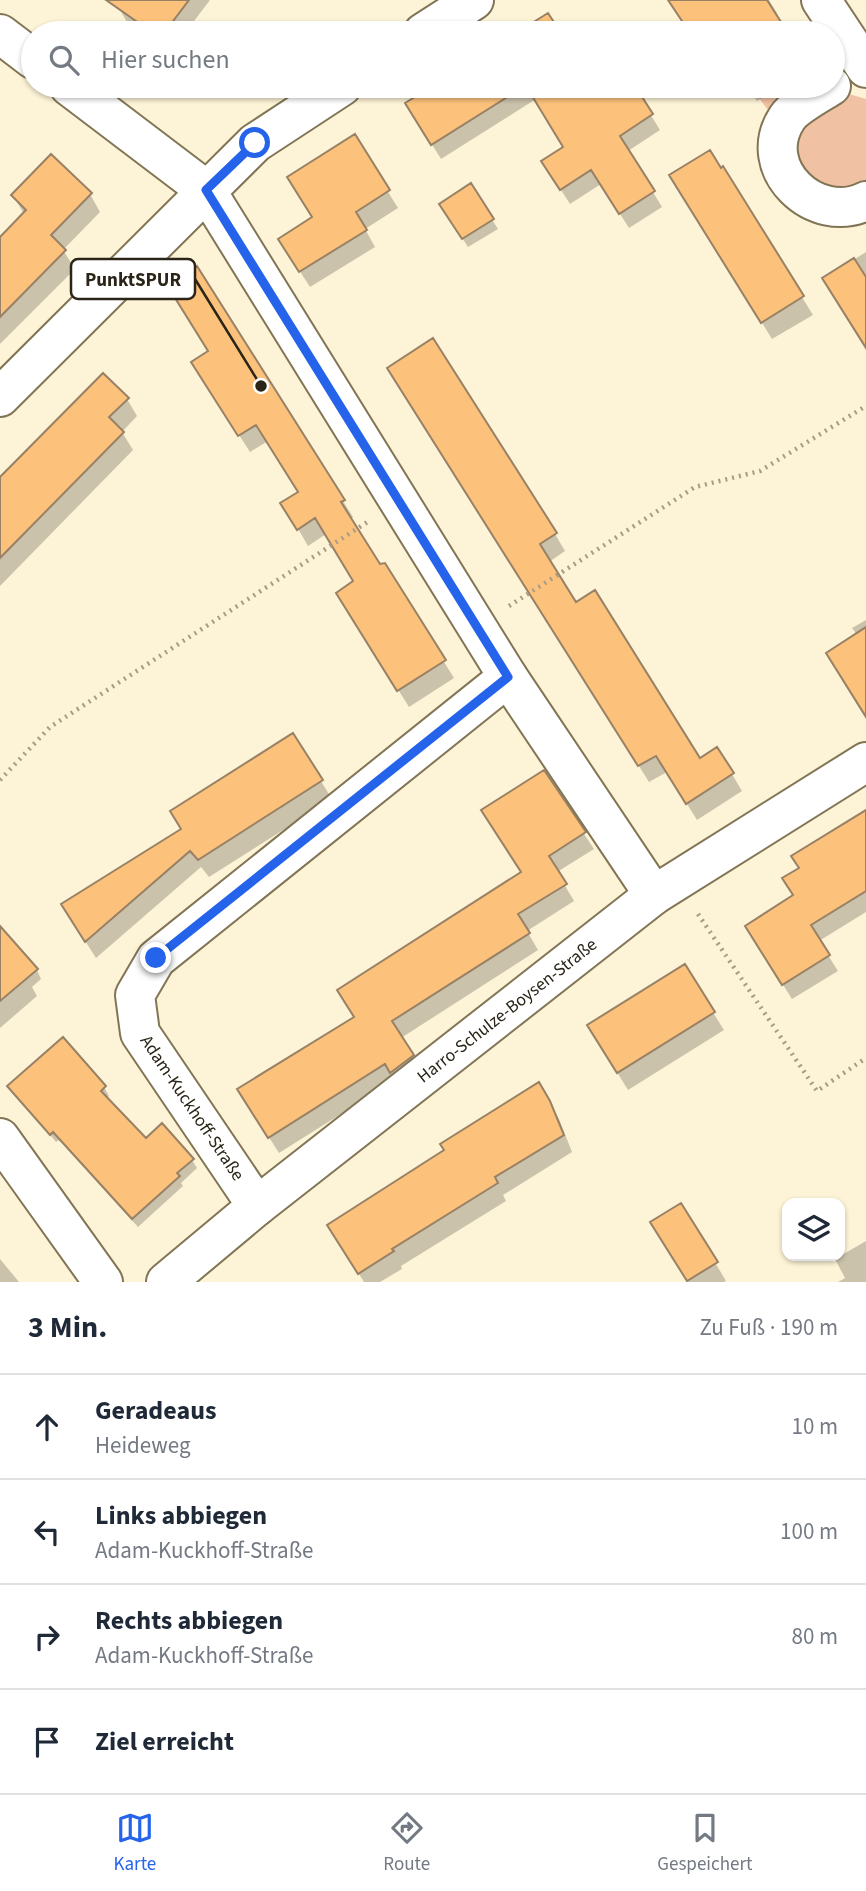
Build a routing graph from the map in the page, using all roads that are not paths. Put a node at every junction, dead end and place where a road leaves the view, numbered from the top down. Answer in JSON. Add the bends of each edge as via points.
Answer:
{"nodes":[{"id":1,"x":474,"y":0,"type":"edge"},
{"id":2,"x":821,"y":0,"type":"edge"},
{"id":3,"x":442,"y":21,"type":"edge"},
{"id":4,"x":828,"y":21,"type":"edge"},
{"id":5,"x":0,"y":34,"type":"edge"},
{"id":6,"x":21,"y":50,"type":"edge"},
{"id":7,"x":85,"y":98,"type":"edge"},
{"id":8,"x":324,"y":98,"type":"edge"},
{"id":9,"x":815,"y":98,"type":"edge"},
{"id":10,"x":206,"y":190,"type":"junction"},
{"id":11,"x":866,"y":201,"type":"edge"},
{"id":12,"x":0,"y":397,"type":"edge"},
{"id":13,"x":508,"y":677,"type":"junction"},
{"id":14,"x":866,"y":762,"type":"edge"},
{"id":15,"x":665,"y":888,"type":"junction"},
{"id":16,"x":0,"y":1138,"type":"edge"},
{"id":17,"x":257,"y":1206,"type":"junction"},
{"id":18,"x":103,"y":1282,"type":"edge"},
{"id":19,"x":166,"y":1282,"type":"edge"}],
"edges":[{"from":1,"to":3,"type":"street"},
{"from":2,"to":4,"type":"street"},
{"from":5,"to":6,"type":"street"},
{"from":7,"to":10,"type":"street"},
{"from":8,"to":10,"type":"street","via":[[255,143]]},
{"from":9,"to":11,"type":"street","via":[[788,116],[782,129],[779,148],[790,184],[820,205],[839,208]]},
{"from":10,"to":12,"type":"street"},
{"from":10,"to":13,"type":"street"},
{"from":13,"to":15,"type":"street"},
{"from":13,"to":17,"type":"street","name":"Adam-Kuckhoff-Straße","via":[[156,958],[135,995],[140,1033]]},
{"from":14,"to":15,"type":"street","name":"Harro-Schulze-Boysen-Straße"},
{"from":15,"to":17,"type":"street","name":"Harro-Schulze-Boysen-Straße"},
{"from":16,"to":18,"type":"street"},
{"from":17,"to":19,"type":"street","name":"Harro-Schulze-Boysen-Straße"}]}
